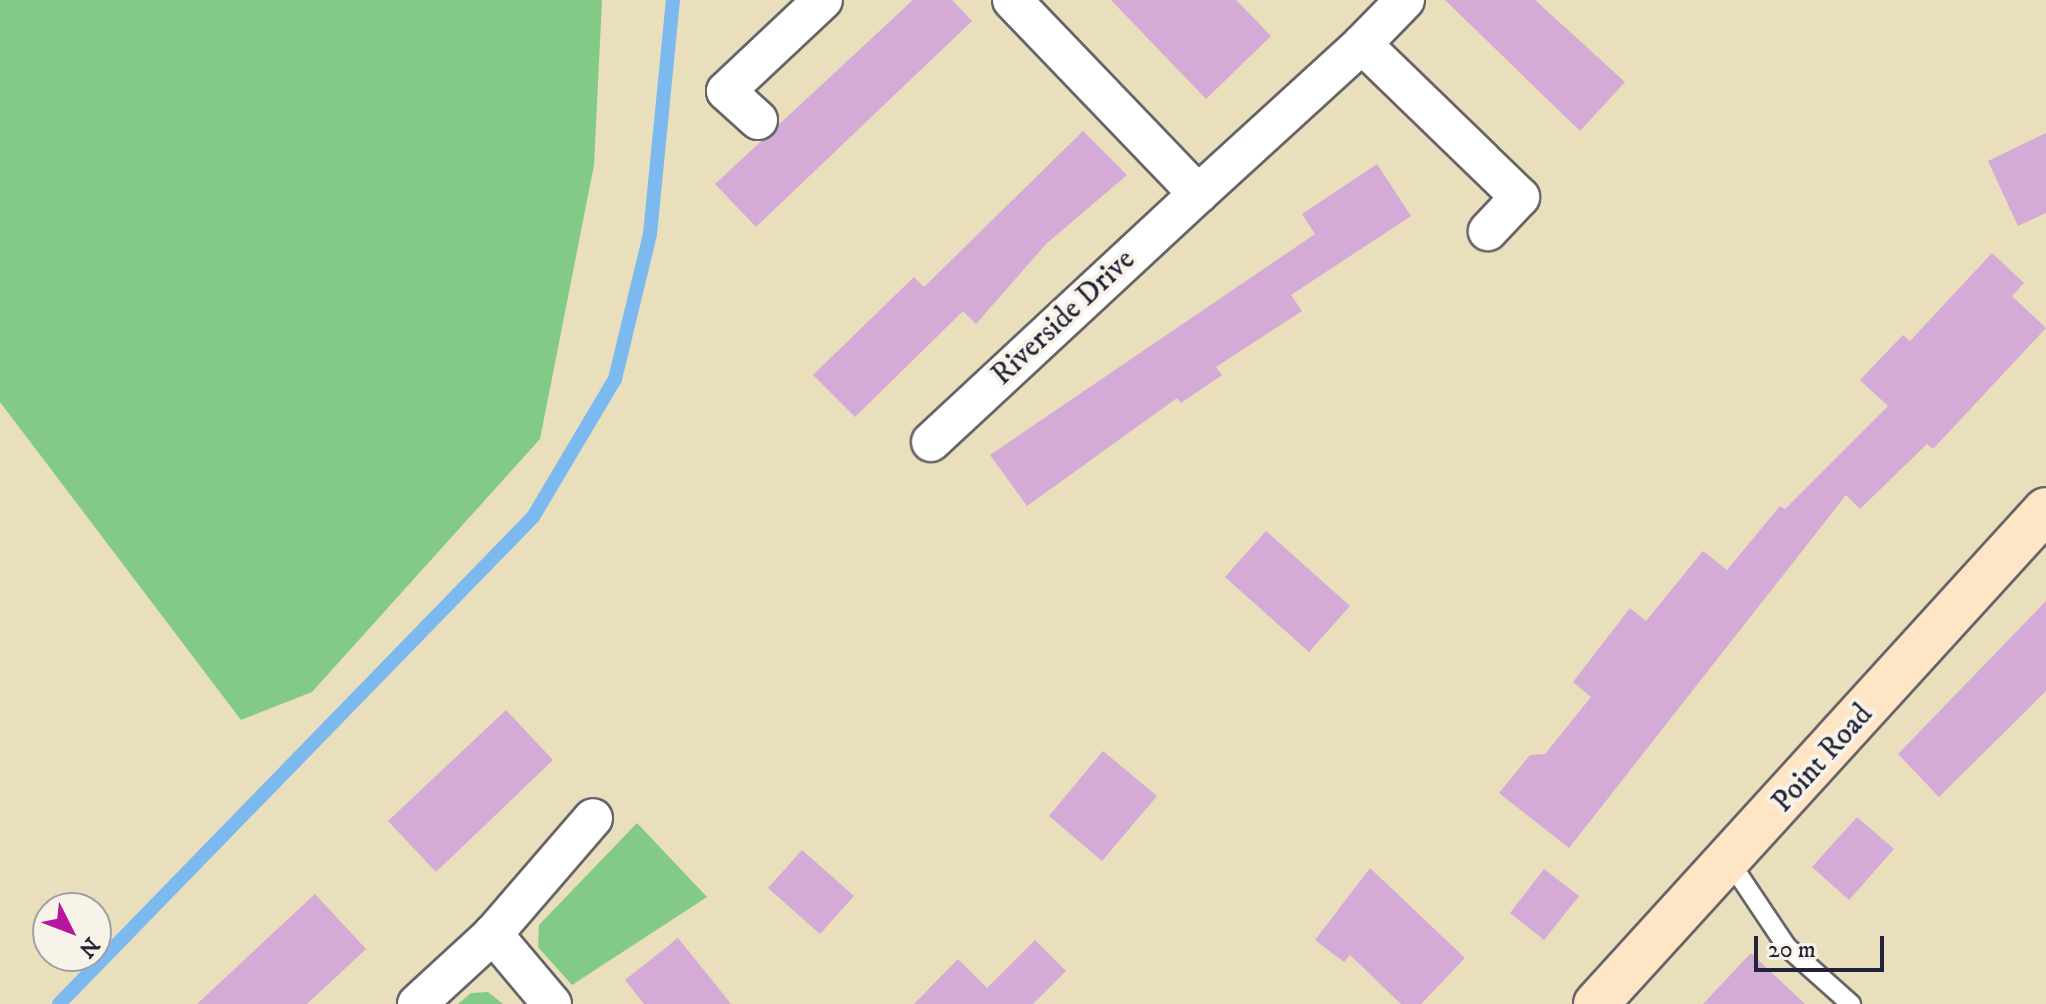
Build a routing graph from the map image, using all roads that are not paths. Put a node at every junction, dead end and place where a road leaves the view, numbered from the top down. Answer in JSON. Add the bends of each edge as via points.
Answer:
{"nodes":[{"id":1,"x":823,"y":0,"type":"edge"},
{"id":2,"x":1012,"y":0,"type":"edge"},
{"id":3,"x":1405,"y":0,"type":"edge"},
{"id":4,"x":1362,"y":44,"type":"junction"},
{"id":5,"x":758,"y":120,"type":"dead end"},
{"id":6,"x":1198,"y":194,"type":"junction"},
{"id":7,"x":1488,"y":231,"type":"dead end"},
{"id":8,"x":931,"y":442,"type":"dead end"},
{"id":9,"x":2046,"y":510,"type":"edge"},
{"id":10,"x":593,"y":818,"type":"dead end"},
{"id":11,"x":1730,"y":862,"type":"junction"},
{"id":12,"x":493,"y":934,"type":"junction"},
{"id":13,"x":417,"y":1004,"type":"edge"},
{"id":14,"x":552,"y":1004,"type":"edge"},
{"id":15,"x":1596,"y":1004,"type":"edge"},
{"id":16,"x":1851,"y":1004,"type":"edge"}],
"edges":[{"from":1,"to":5,"type":"street","via":[[726,91]]},
{"from":2,"to":6,"type":"street"},
{"from":3,"to":4,"type":"street","name":"Riverside Drive"},
{"from":4,"to":6,"type":"street","name":"Riverside Drive"},
{"from":4,"to":7,"type":"street","via":[[1520,197]]},
{"from":6,"to":8,"type":"street","name":"Riverside Drive"},
{"from":9,"to":11,"type":"street","name":"Point Road"},
{"from":10,"to":12,"type":"street"},
{"from":11,"to":15,"type":"street","name":"Point Road"},
{"from":11,"to":16,"type":"lane","via":[[1787,947]]},
{"from":12,"to":13,"type":"street"},
{"from":12,"to":14,"type":"street"}]}
